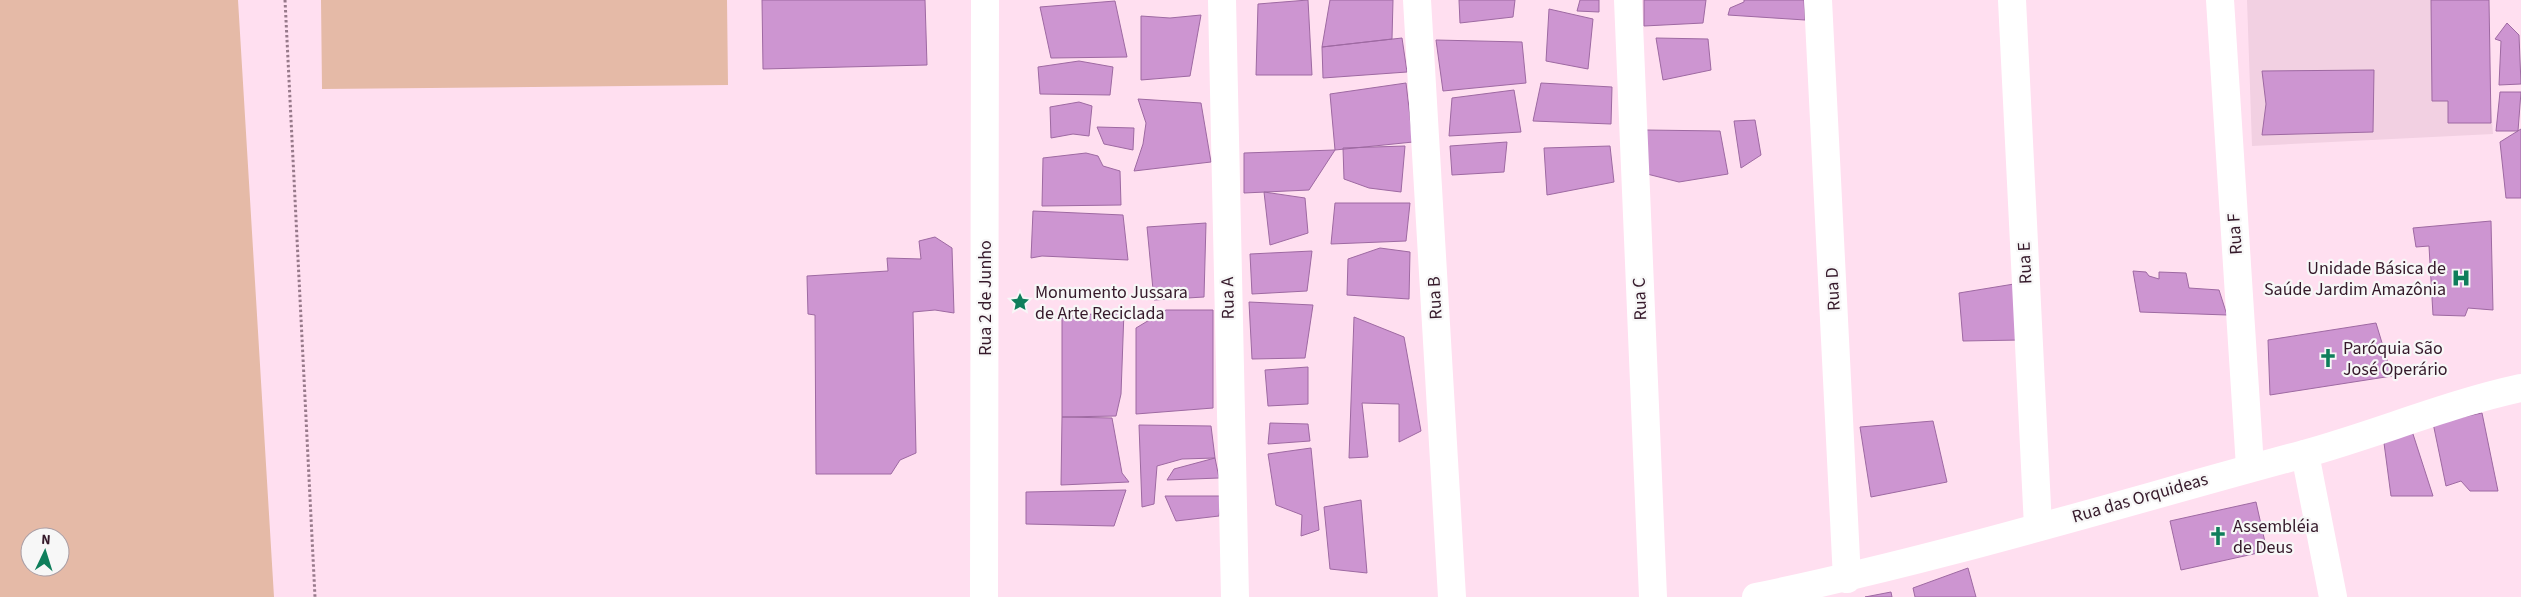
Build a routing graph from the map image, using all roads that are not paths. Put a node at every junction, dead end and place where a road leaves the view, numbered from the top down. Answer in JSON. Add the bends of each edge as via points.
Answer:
{"nodes":[{"id":1,"x":985,"y":0,"type":"edge"},
{"id":2,"x":1222,"y":0,"type":"edge"},
{"id":3,"x":1417,"y":0,"type":"edge"},
{"id":4,"x":1628,"y":0,"type":"edge"},
{"id":5,"x":1818,"y":0,"type":"edge"},
{"id":6,"x":2012,"y":0,"type":"edge"},
{"id":7,"x":2220,"y":0,"type":"edge"},
{"id":8,"x":2521,"y":388,"type":"edge"},
{"id":9,"x":2305,"y":454,"type":"junction"},
{"id":10,"x":2250,"y":467,"type":"junction"},
{"id":11,"x":2038,"y":527,"type":"junction"},
{"id":12,"x":1847,"y":578,"type":"junction"},
{"id":13,"x":984,"y":597,"type":"edge"},
{"id":14,"x":1235,"y":597,"type":"edge"},
{"id":15,"x":1452,"y":597,"type":"edge"},
{"id":16,"x":1653,"y":597,"type":"edge"},
{"id":17,"x":1756,"y":597,"type":"edge"},
{"id":18,"x":2333,"y":597,"type":"edge"}],
"edges":[{"from":1,"to":13,"type":"street","name":"Rua 2 de Junho"},
{"from":2,"to":14,"type":"street","name":"Rua A"},
{"from":3,"to":15,"type":"street","name":"Rua B"},
{"from":4,"to":16,"type":"street","name":"Rua C"},
{"from":5,"to":12,"type":"street","name":"Rua D"},
{"from":6,"to":11,"type":"street","name":"Rua E"},
{"from":7,"to":10,"type":"street","name":"Rua F"},
{"from":8,"to":9,"type":"street","name":"Rua das Orquideas","via":[[2489,395]]},
{"from":9,"to":10,"type":"street","name":"Rua das Orquideas"},
{"from":9,"to":18,"type":"street"},
{"from":10,"to":11,"type":"street","name":"Rua das Orquideas"},
{"from":11,"to":12,"type":"street","name":"Rua das Orquideas"},
{"from":12,"to":17,"type":"street","name":"Rua das Orquideas"}]}
